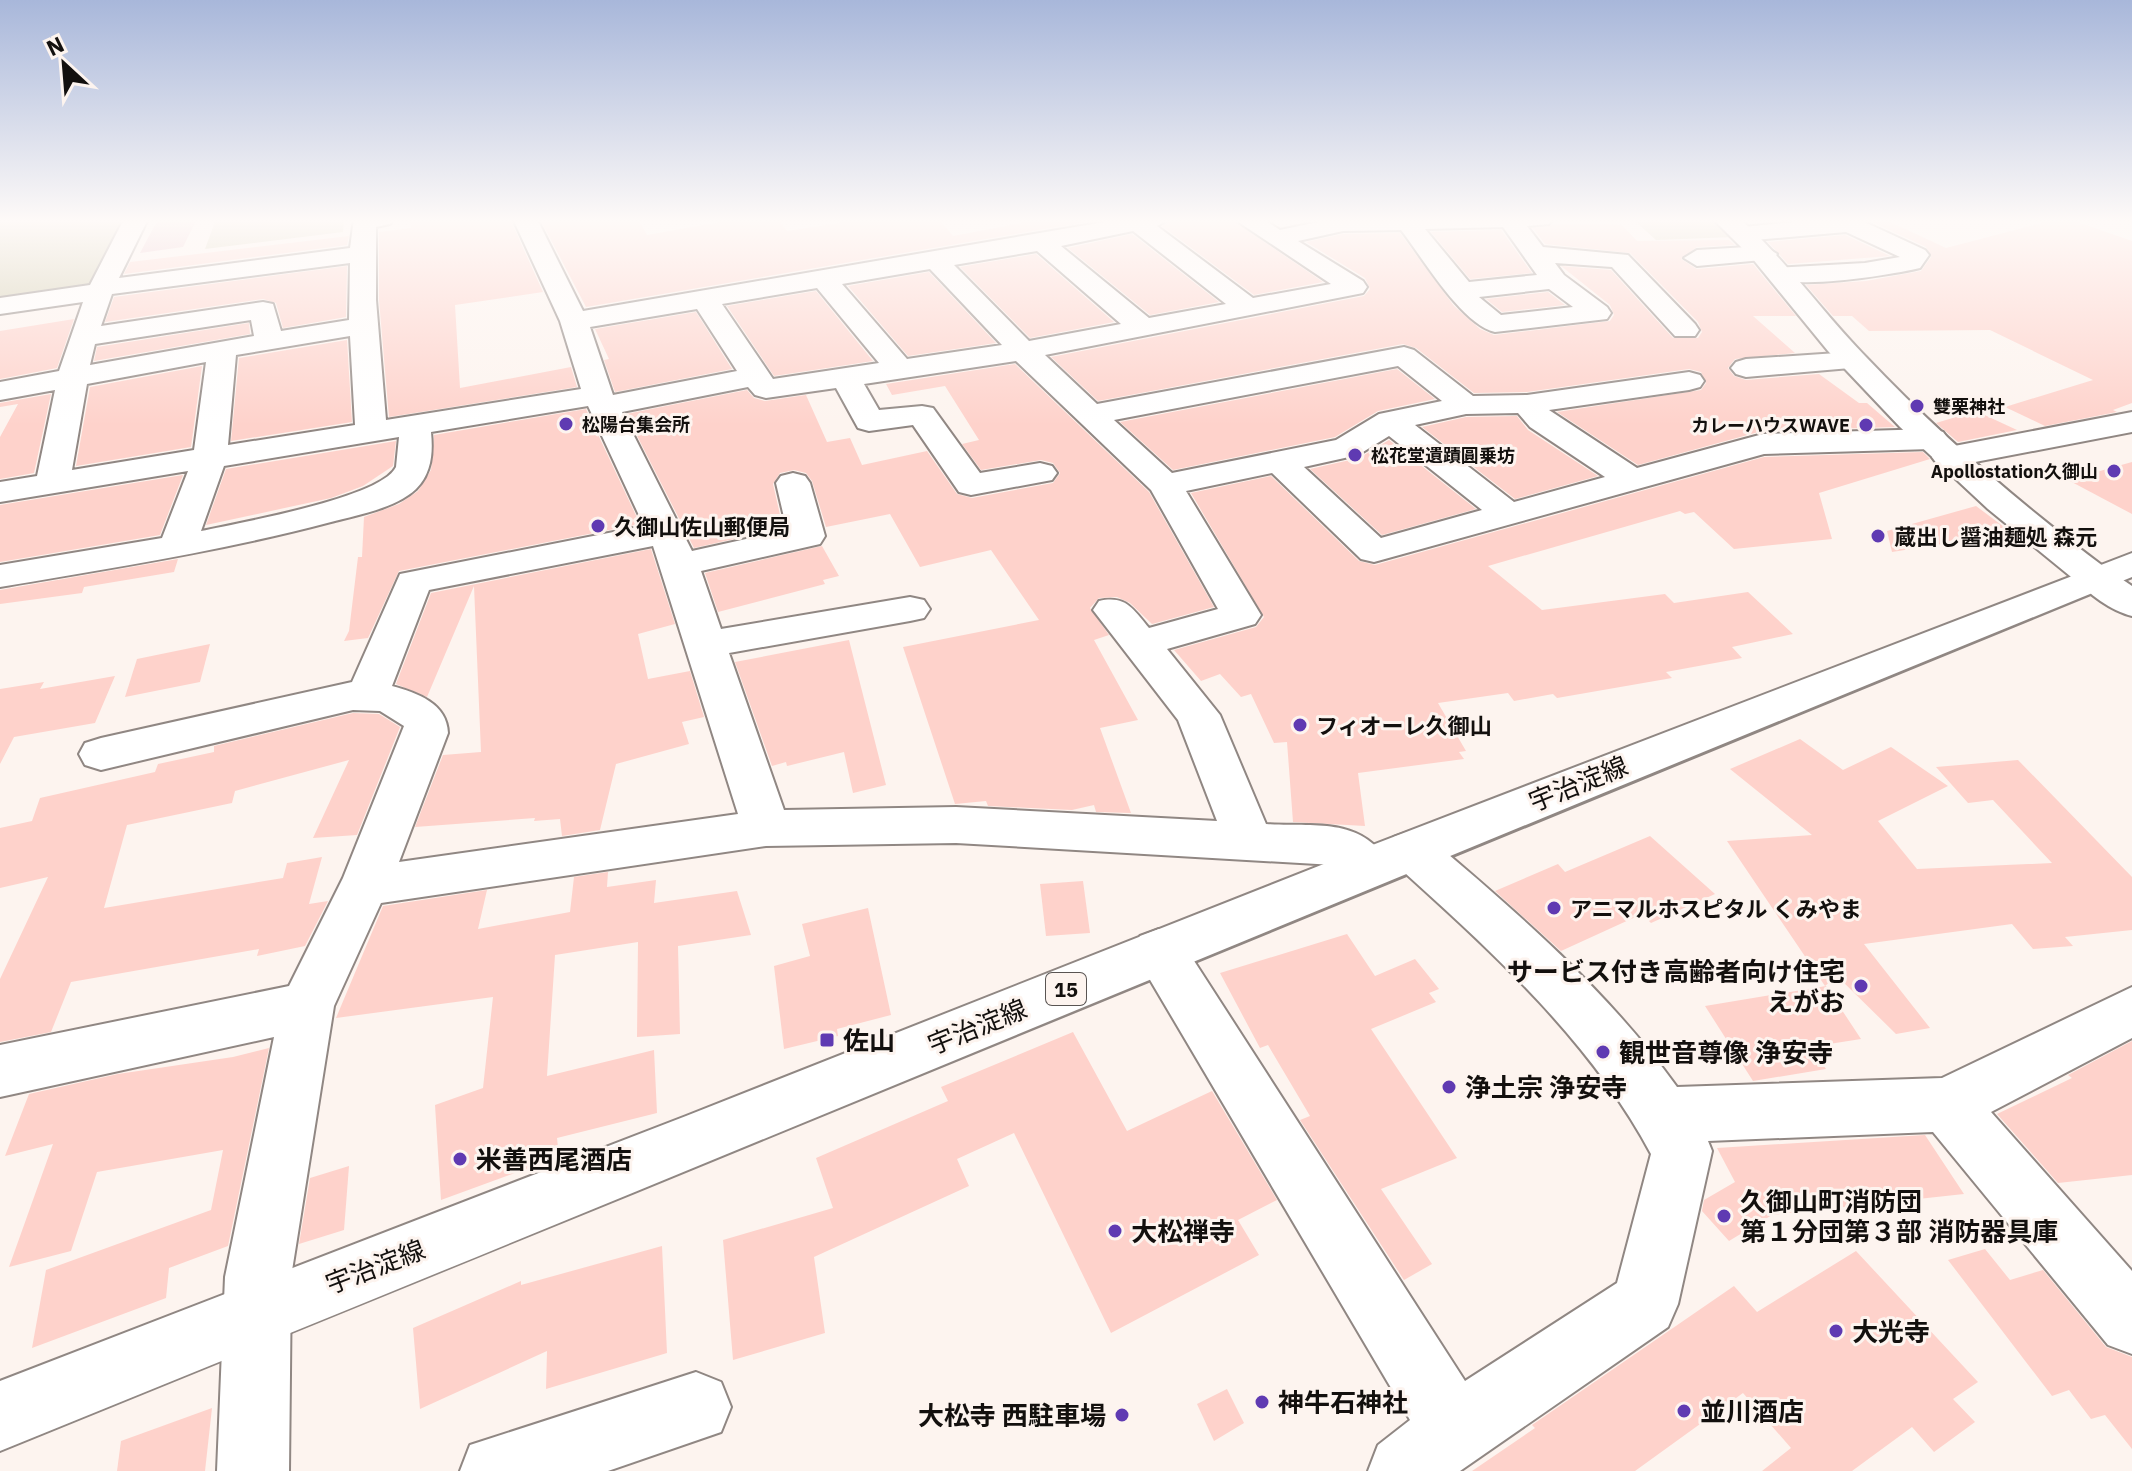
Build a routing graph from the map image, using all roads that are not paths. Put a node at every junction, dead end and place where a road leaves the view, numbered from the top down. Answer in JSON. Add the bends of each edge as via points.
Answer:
{"nodes":[{"id":1,"x":117,"y":288,"type":"edge"},
{"id":2,"x":362,"y":288,"type":"edge"},
{"id":3,"x":558,"y":288,"type":"edge"},
{"id":4,"x":776,"y":288,"type":"edge"},
{"id":5,"x":830,"y":288,"type":"edge"},
{"id":6,"x":962,"y":288,"type":"edge"},
{"id":7,"x":1095,"y":288,"type":"edge"},
{"id":8,"x":1225,"y":288,"type":"edge"},
{"id":9,"x":1351,"y":288,"type":"edge"},
{"id":10,"x":1459,"y":288,"type":"edge"},
{"id":11,"x":1493,"y":288,"type":"edge"},
{"id":12,"x":1564,"y":288,"type":"edge"},
{"id":13,"x":1645,"y":288,"type":"edge"},
{"id":14,"x":1790,"y":288,"type":"edge"},
{"id":15,"x":100,"y":290,"type":"junction"},
{"id":16,"x":1462,"y":291,"type":"junction"},
{"id":17,"x":705,"y":299,"type":"junction"},
{"id":18,"x":0,"y":306,"type":"edge"},
{"id":19,"x":1250,"y":309,"type":"junction"},
{"id":20,"x":574,"y":321,"type":"junction"},
{"id":21,"x":361,"y":326,"type":"junction"},
{"id":22,"x":1142,"y":327,"type":"junction"},
{"id":23,"x":1685,"y":330,"type":"dead end"},
{"id":24,"x":269,"y":342,"type":"junction"},
{"id":25,"x":222,"y":350,"type":"junction"},
{"id":26,"x":1023,"y":351,"type":"junction"},
{"id":27,"x":78,"y":355,"type":"junction"},
{"id":28,"x":1852,"y":361,"type":"junction"},
{"id":29,"x":0,"y":364,"type":"edge"},
{"id":30,"x":1746,"y":368,"type":"dead end"},
{"id":31,"x":901,"y":371,"type":"junction"},
{"id":32,"x":755,"y":377,"type":"junction"},
{"id":33,"x":846,"y":379,"type":"junction"},
{"id":34,"x":1689,"y":381,"type":"dead end"},
{"id":35,"x":0,"y":391,"type":"edge"},
{"id":36,"x":601,"y":400,"type":"junction"},
{"id":37,"x":1527,"y":404,"type":"junction"},
{"id":38,"x":1466,"y":405,"type":"junction"},
{"id":39,"x":1089,"y":415,"type":"junction"},
{"id":40,"x":1390,"y":421,"type":"junction"},
{"id":41,"x":2132,"y":422,"type":"edge"},
{"id":42,"x":414,"y":423,"type":"junction"},
{"id":43,"x":371,"y":430,"type":"junction"},
{"id":44,"x":1941,"y":448,"type":"junction"},
{"id":45,"x":210,"y":458,"type":"junction"},
{"id":46,"x":1279,"y":462,"type":"junction"},
{"id":47,"x":1040,"y":473,"type":"dead end"},
{"id":48,"x":1634,"y":481,"type":"junction"},
{"id":49,"x":793,"y":483,"type":"dead end"},
{"id":50,"x":52,"y":484,"type":"junction"},
{"id":51,"x":1165,"y":485,"type":"junction"},
{"id":52,"x":0,"y":492,"type":"edge"},
{"id":53,"x":1508,"y":514,"type":"junction"},
{"id":54,"x":177,"y":546,"type":"junction"},
{"id":55,"x":673,"y":549,"type":"junction"},
{"id":56,"x":0,"y":576,"type":"edge"},
{"id":57,"x":2119,"y":582,"type":"edge"},
{"id":58,"x":910,"y":609,"type":"dead end"},
{"id":59,"x":1113,"y":610,"type":"dead end"},
{"id":60,"x":1142,"y":643,"type":"junction"},
{"id":61,"x":706,"y":644,"type":"junction"},
{"id":62,"x":368,"y":693,"type":"junction"},
{"id":63,"x":101,"y":754,"type":"dead end"},
{"id":64,"x":766,"y":828,"type":"junction"},
{"id":65,"x":1249,"y":842,"type":"junction"},
{"id":66,"x":1388,"y":859,"type":"junction"},
{"id":67,"x":365,"y":886,"type":"junction"},
{"id":68,"x":1159,"y":951,"type":"junction"},
{"id":69,"x":307,"y":1006,"type":"junction"},
{"id":70,"x":2132,"y":1011,"type":"edge"},
{"id":71,"x":0,"y":1071,"type":"edge"},
{"id":72,"x":1947,"y":1105,"type":"junction"},
{"id":73,"x":1664,"y":1115,"type":"junction"},
{"id":74,"x":255,"y":1315,"type":"junction"},
{"id":75,"x":2132,"y":1321,"type":"edge"},
{"id":76,"x":696,"y":1407,"type":"dead end"},
{"id":77,"x":0,"y":1416,"type":"edge"},
{"id":78,"x":1455,"y":1429,"type":"junction"},
{"id":79,"x":253,"y":1471,"type":"edge"},
{"id":80,"x":496,"y":1471,"type":"edge"},
{"id":81,"x":1404,"y":1471,"type":"edge"}],
"edges":[{"from":1,"to":15,"type":"street"},
{"from":2,"to":21,"type":"street"},
{"from":3,"to":20,"type":"street"},
{"from":4,"to":17,"type":"street"},
{"from":5,"to":31,"type":"street"},
{"from":6,"to":26,"type":"street"},
{"from":7,"to":22,"type":"street"},
{"from":8,"to":19,"type":"street"},
{"from":9,"to":19,"type":"street"},
{"from":10,"to":16,"type":"street"},
{"from":11,"to":16,"type":"street"},
{"from":12,"to":16,"type":"street","via":[[1597,313],[1495,324]]},
{"from":13,"to":23,"type":"street"},
{"from":14,"to":28,"type":"street"},
{"from":15,"to":18,"type":"street"},
{"from":15,"to":27,"type":"street"},
{"from":17,"to":20,"type":"street"},
{"from":17,"to":32,"type":"street"},
{"from":19,"to":22,"type":"street"},
{"from":20,"to":36,"type":"street"},
{"from":21,"to":24,"type":"street"},
{"from":21,"to":43,"type":"street"},
{"from":22,"to":26,"type":"street"},
{"from":24,"to":25,"type":"street"},
{"from":24,"to":27,"type":"street","via":[[263,310]]},
{"from":25,"to":27,"type":"street"},
{"from":25,"to":45,"type":"street"},
{"from":26,"to":31,"type":"street"},
{"from":26,"to":39,"type":"street"},
{"from":27,"to":29,"type":"street"},
{"from":27,"to":35,"type":"street"},
{"from":27,"to":50,"type":"street"},
{"from":28,"to":30,"type":"street"},
{"from":28,"to":44,"type":"street"},
{"from":31,"to":33,"type":"street"},
{"from":32,"to":33,"type":"street","via":[[766,389]]},
{"from":32,"to":36,"type":"street"},
{"from":33,"to":47,"type":"street","via":[[869,421],[922,415],[971,485]]},
{"from":34,"to":37,"type":"street"},
{"from":36,"to":42,"type":"street"},
{"from":36,"to":55,"type":"street"},
{"from":37,"to":38,"type":"street"},
{"from":37,"to":48,"type":"street","via":[[1541,420]]},
{"from":38,"to":39,"type":"street","via":[[1404,356]]},
{"from":38,"to":40,"type":"street"},
{"from":39,"to":51,"type":"street"},
{"from":40,"to":46,"type":"street","via":[[1346,448]]},
{"from":40,"to":53,"type":"street"},
{"from":41,"to":44,"type":"street"},
{"from":42,"to":43,"type":"street"},
{"from":42,"to":54,"type":"street","via":[[418,461],[403,484],[303,519]]},
{"from":43,"to":45,"type":"street"},
{"from":44,"to":48,"type":"street","via":[[1763,444]]},
{"from":44,"to":57,"type":"street","via":[[2052,546]]},
{"from":45,"to":50,"type":"street"},
{"from":45,"to":54,"type":"street"},
{"from":46,"to":51,"type":"street"},
{"from":46,"to":53,"type":"street","via":[[1374,551]]},
{"from":48,"to":53,"type":"street"},
{"from":49,"to":55,"type":"street","via":[[807,536]]},
{"from":50,"to":52,"type":"street"},
{"from":51,"to":60,"type":"street","via":[[1241,615]]},
{"from":54,"to":56,"type":"street"},
{"from":55,"to":61,"type":"street"},
{"from":55,"to":62,"type":"street","via":[[413,582]]},
{"from":57,"to":66,"type":"street","name":"宇治淀線","number":"15"},
{"from":58,"to":61,"type":"street"},
{"from":59,"to":60,"type":"street"},
{"from":60,"to":65,"type":"street","via":[[1198,715]]},
{"from":61,"to":64,"type":"street"},
{"from":62,"to":63,"type":"street"},
{"from":62,"to":67,"type":"street","via":[[411,706],[426,721],[426,733]]},
{"from":64,"to":65,"type":"street","via":[[956,825]]},
{"from":64,"to":67,"type":"street"},
{"from":65,"to":66,"type":"street","via":[[1347,847]]},
{"from":66,"to":68,"type":"street","name":"宇治淀線","number":"15"},
{"from":66,"to":73,"type":"street","via":[[1579,1004]]},
{"from":67,"to":69,"type":"street"},
{"from":68,"to":74,"type":"street","name":"宇治淀線","number":"15"},
{"from":68,"to":78,"type":"street"},
{"from":69,"to":71,"type":"street"},
{"from":69,"to":74,"type":"street"},
{"from":70,"to":72,"type":"street"},
{"from":72,"to":73,"type":"street"},
{"from":72,"to":75,"type":"street"},
{"from":73,"to":78,"type":"street","via":[[1682,1151],[1645,1304]]},
{"from":74,"to":77,"type":"street","name":"宇治淀線","number":"15"},
{"from":74,"to":79,"type":"street"},
{"from":76,"to":80,"type":"street"},
{"from":78,"to":81,"type":"street"}]}
